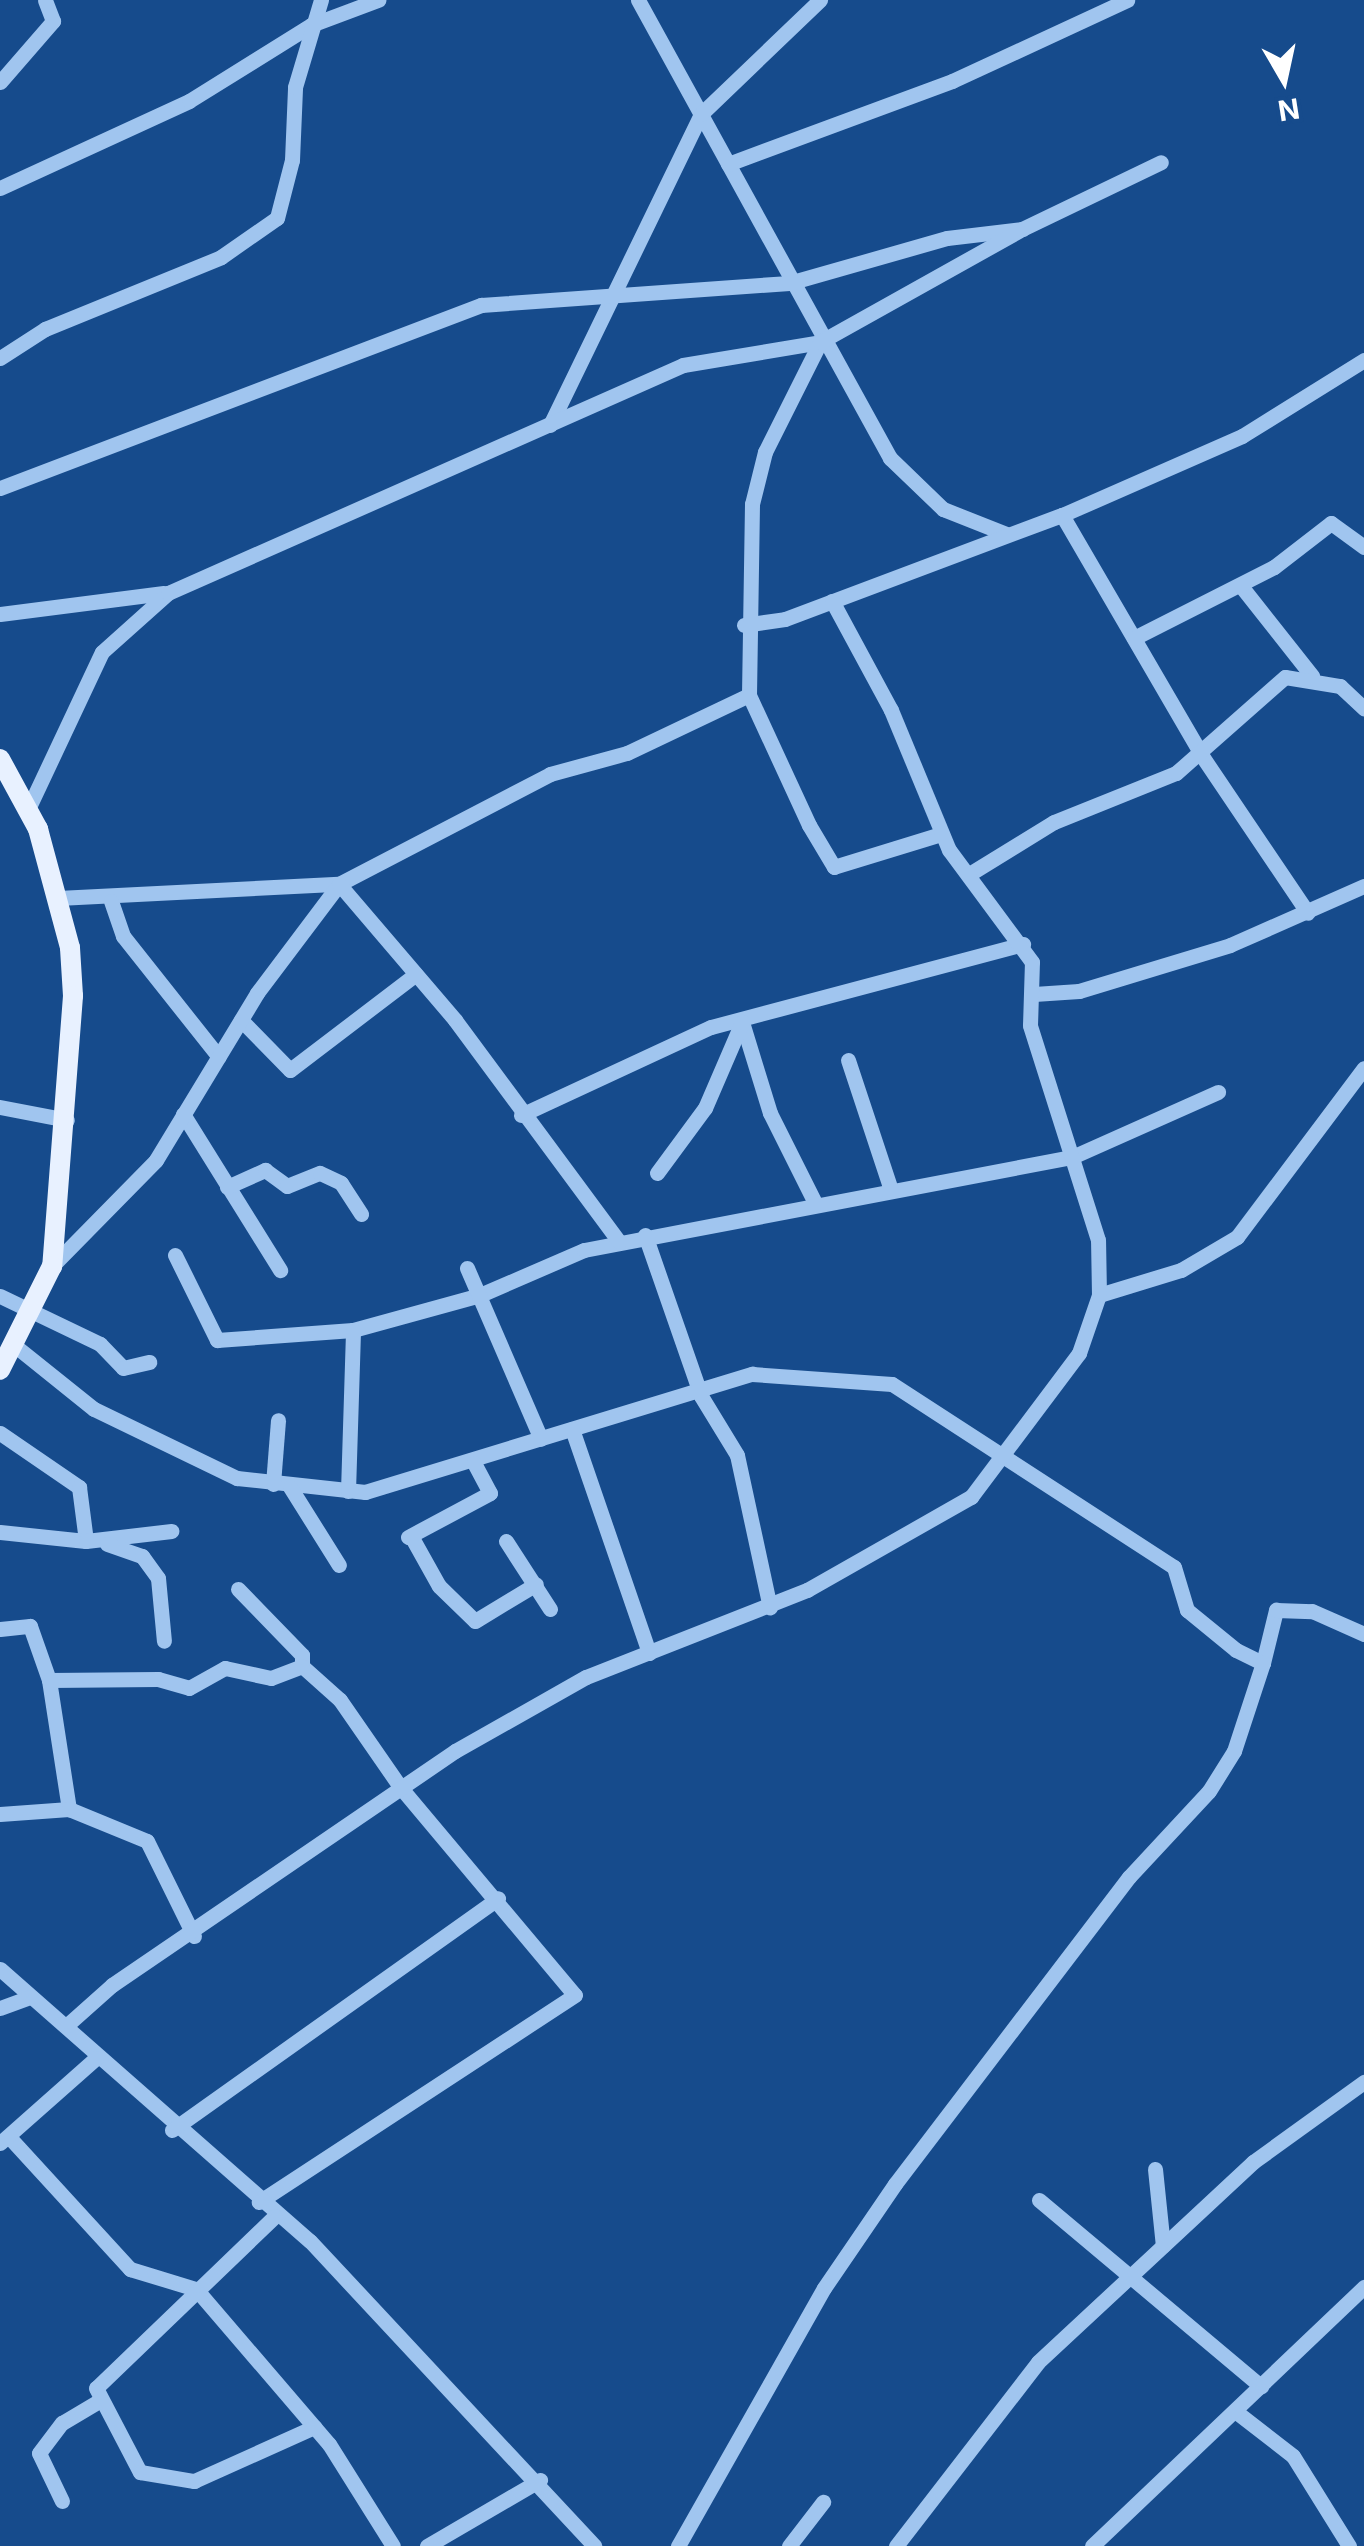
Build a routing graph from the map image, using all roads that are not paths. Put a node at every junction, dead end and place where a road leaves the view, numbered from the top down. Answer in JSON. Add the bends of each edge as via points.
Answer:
{"nodes":[{"id":1,"x":45,"y":0,"type":"edge"},
{"id":2,"x":321,"y":0,"type":"edge"},
{"id":3,"x":378,"y":0,"type":"edge"},
{"id":4,"x":638,"y":0,"type":"edge"},
{"id":5,"x":820,"y":0,"type":"edge"},
{"id":6,"x":1127,"y":0,"type":"edge"},
{"id":7,"x":311,"y":25,"type":"junction"},
{"id":8,"x":0,"y":82,"type":"edge"},
{"id":9,"x":701,"y":114,"type":"junction"},
{"id":10,"x":1161,"y":162,"type":"dead end"},
{"id":11,"x":728,"y":164,"type":"junction"},
{"id":12,"x":0,"y":188,"type":"edge"},
{"id":13,"x":1022,"y":229,"type":"junction"},
{"id":14,"x":790,"y":283,"type":"junction"},
{"id":15,"x":612,"y":293,"type":"junction"},
{"id":16,"x":820,"y":342,"type":"junction"},
{"id":17,"x":0,"y":358,"type":"edge"},
{"id":18,"x":1364,"y":360,"type":"edge"},
{"id":19,"x":550,"y":425,"type":"junction"},
{"id":20,"x":0,"y":488,"type":"edge"},
{"id":21,"x":1062,"y":515,"type":"junction"},
{"id":22,"x":1006,"y":534,"type":"junction"},
{"id":23,"x":1364,"y":547,"type":"edge"},
{"id":24,"x":1241,"y":586,"type":"junction"},
{"id":25,"x":168,"y":592,"type":"junction"},
{"id":26,"x":832,"y":600,"type":"junction"},
{"id":27,"x":0,"y":614,"type":"edge"},
{"id":28,"x":744,"y":625,"type":"junction"},
{"id":29,"x":1134,"y":638,"type":"junction"},
{"id":30,"x":1312,"y":676,"type":"junction"},
{"id":31,"x":749,"y":696,"type":"junction"},
{"id":32,"x":1364,"y":708,"type":"edge"},
{"id":33,"x":1202,"y":756,"type":"junction"},
{"id":34,"x":0,"y":759,"type":"edge"},
{"id":35,"x":29,"y":807,"type":"junction"},
{"id":36,"x":940,"y":834,"type":"junction"},
{"id":37,"x":971,"y":873,"type":"junction"},
{"id":38,"x":338,"y":884,"type":"junction"},
{"id":39,"x":1364,"y":886,"type":"edge"},
{"id":40,"x":58,"y":898,"type":"junction"},
{"id":41,"x":110,"y":901,"type":"junction"},
{"id":42,"x":1308,"y":913,"type":"junction"},
{"id":43,"x":1024,"y":944,"type":"junction"},
{"id":44,"x":416,"y":974,"type":"junction"},
{"id":45,"x":1034,"y":994,"type":"junction"},
{"id":46,"x":241,"y":1020,"type":"junction"},
{"id":47,"x":742,"y":1022,"type":"junction"},
{"id":48,"x":219,"y":1057,"type":"junction"},
{"id":49,"x":848,"y":1060,"type":"dead end"},
{"id":50,"x":1364,"y":1068,"type":"edge"},
{"id":51,"x":1218,"y":1092,"type":"dead end"},
{"id":52,"x":0,"y":1107,"type":"edge"},
{"id":53,"x":183,"y":1114,"type":"junction"},
{"id":54,"x":521,"y":1114,"type":"junction"},
{"id":55,"x":67,"y":1120,"type":"junction"},
{"id":56,"x":1072,"y":1157,"type":"junction"},
{"id":57,"x":657,"y":1173,"type":"dead end"},
{"id":58,"x":227,"y":1186,"type":"junction"},
{"id":59,"x":890,"y":1187,"type":"junction"},
{"id":60,"x":814,"y":1201,"type":"junction"},
{"id":61,"x":362,"y":1214,"type":"dead end"},
{"id":62,"x":645,"y":1235,"type":"junction"},
{"id":63,"x":619,"y":1242,"type":"junction"},
{"id":64,"x":175,"y":1256,"type":"dead end"},
{"id":65,"x":52,"y":1266,"type":"junction"},
{"id":66,"x":468,"y":1268,"type":"dead end"},
{"id":67,"x":280,"y":1270,"type":"dead end"},
{"id":68,"x":480,"y":1295,"type":"junction"},
{"id":69,"x":1098,"y":1295,"type":"junction"},
{"id":70,"x":0,"y":1296,"type":"edge"},
{"id":71,"x":36,"y":1308,"type":"junction"},
{"id":72,"x":353,"y":1330,"type":"junction"},
{"id":73,"x":14,"y":1345,"type":"junction"},
{"id":74,"x":149,"y":1362,"type":"dead end"},
{"id":75,"x":0,"y":1370,"type":"edge"},
{"id":76,"x":701,"y":1396,"type":"junction"},
{"id":77,"x":278,"y":1420,"type":"dead end"},
{"id":78,"x":572,"y":1429,"type":"junction"},
{"id":79,"x":0,"y":1434,"type":"edge"},
{"id":80,"x":540,"y":1439,"type":"junction"},
{"id":81,"x":1008,"y":1458,"type":"junction"},
{"id":82,"x":474,"y":1463,"type":"junction"},
{"id":83,"x":273,"y":1484,"type":"junction"},
{"id":84,"x":290,"y":1487,"type":"junction"},
{"id":85,"x":348,"y":1491,"type":"junction"},
{"id":86,"x":170,"y":1531,"type":"dead end"},
{"id":87,"x":0,"y":1532,"type":"edge"},
{"id":88,"x":92,"y":1541,"type":"junction"},
{"id":89,"x":506,"y":1542,"type":"dead end"},
{"id":90,"x":339,"y":1564,"type":"dead end"},
{"id":91,"x":536,"y":1584,"type":"junction"},
{"id":92,"x":238,"y":1588,"type":"dead end"},
{"id":93,"x":770,"y":1607,"type":"junction"},
{"id":94,"x":550,"y":1609,"type":"dead end"},
{"id":95,"x":0,"y":1629,"type":"edge"},
{"id":96,"x":1364,"y":1634,"type":"edge"},
{"id":97,"x":164,"y":1641,"type":"dead end"},
{"id":98,"x":648,"y":1653,"type":"junction"},
{"id":99,"x":1263,"y":1663,"type":"junction"},
{"id":100,"x":302,"y":1666,"type":"junction"},
{"id":101,"x":49,"y":1680,"type":"junction"},
{"id":102,"x":400,"y":1788,"type":"junction"},
{"id":103,"x":68,"y":1809,"type":"junction"},
{"id":104,"x":0,"y":1814,"type":"edge"},
{"id":105,"x":498,"y":1898,"type":"junction"},
{"id":106,"x":194,"y":1936,"type":"junction"},
{"id":107,"x":0,"y":1969,"type":"edge"},
{"id":108,"x":30,"y":1998,"type":"junction"},
{"id":109,"x":0,"y":2008,"type":"edge"},
{"id":110,"x":66,"y":2026,"type":"junction"},
{"id":111,"x":96,"y":2058,"type":"junction"},
{"id":112,"x":1364,"y":2082,"type":"edge"},
{"id":113,"x":172,"y":2130,"type":"junction"},
{"id":114,"x":5,"y":2140,"type":"edge"},
{"id":115,"x":1155,"y":2170,"type":"dead end"},
{"id":116,"x":1039,"y":2200,"type":"dead end"},
{"id":117,"x":259,"y":2202,"type":"junction"},
{"id":118,"x":275,"y":2216,"type":"junction"},
{"id":119,"x":1163,"y":2246,"type":"junction"},
{"id":120,"x":1134,"y":2274,"type":"junction"},
{"id":121,"x":1364,"y":2287,"type":"edge"},
{"id":122,"x":196,"y":2289,"type":"junction"},
{"id":123,"x":1261,"y":2386,"type":"junction"},
{"id":124,"x":98,"y":2400,"type":"junction"},
{"id":125,"x":1235,"y":2411,"type":"junction"},
{"id":126,"x":314,"y":2426,"type":"junction"},
{"id":127,"x":540,"y":2480,"type":"junction"},
{"id":128,"x":62,"y":2501,"type":"dead end"},
{"id":129,"x":823,"y":2502,"type":"dead end"},
{"id":130,"x":393,"y":2546,"type":"edge"},
{"id":131,"x":427,"y":2546,"type":"edge"},
{"id":132,"x":594,"y":2546,"type":"edge"},
{"id":133,"x":678,"y":2546,"type":"edge"},
{"id":134,"x":790,"y":2546,"type":"edge"},
{"id":135,"x":896,"y":2546,"type":"edge"},
{"id":136,"x":1092,"y":2546,"type":"edge"},
{"id":137,"x":1349,"y":2546,"type":"edge"}],
"edges":[{"from":1,"to":8,"type":"street","via":[[53,21]]},
{"from":2,"to":7,"type":"street"},
{"from":3,"to":7,"type":"street"},
{"from":4,"to":9,"type":"street"},
{"from":5,"to":9,"type":"street"},
{"from":6,"to":11,"type":"street","via":[[952,81]]},
{"from":7,"to":12,"type":"street","via":[[189,101]]},
{"from":7,"to":17,"type":"street","via":[[277,218],[221,257],[45,329]]},
{"from":9,"to":11,"type":"street"},
{"from":9,"to":15,"type":"street"},
{"from":10,"to":13,"type":"street"},
{"from":11,"to":14,"type":"street"},
{"from":13,"to":14,"type":"street","via":[[946,238]]},
{"from":13,"to":16,"type":"street"},
{"from":14,"to":15,"type":"street"},
{"from":14,"to":16,"type":"street"},
{"from":15,"to":19,"type":"street"},
{"from":15,"to":20,"type":"street","via":[[482,305],[384,336]]},
{"from":16,"to":19,"type":"street","via":[[683,365]]},
{"from":16,"to":22,"type":"street","via":[[890,458],[943,509]]},
{"from":16,"to":28,"type":"street","via":[[765,452],[752,504]]},
{"from":18,"to":21,"type":"street","via":[[1242,436]]},
{"from":19,"to":25,"type":"street"},
{"from":21,"to":22,"type":"street"},
{"from":21,"to":29,"type":"street"},
{"from":22,"to":26,"type":"street"},
{"from":23,"to":24,"type":"street","via":[[1331,523]]},
{"from":24,"to":29,"type":"street"},
{"from":24,"to":30,"type":"street"},
{"from":25,"to":27,"type":"street"},
{"from":25,"to":35,"type":"street","via":[[102,652]]},
{"from":26,"to":28,"type":"street"},
{"from":26,"to":36,"type":"street","via":[[891,710]]},
{"from":28,"to":31,"type":"street"},
{"from":29,"to":33,"type":"street"},
{"from":30,"to":32,"type":"street"},
{"from":30,"to":33,"type":"street","via":[[1286,677],[1252,700]]},
{"from":31,"to":36,"type":"street","via":[[834,867]]},
{"from":31,"to":38,"type":"street","via":[[627,753],[550,774]]},
{"from":33,"to":37,"type":"street","via":[[1054,822]]},
{"from":33,"to":42,"type":"street"},
{"from":34,"to":35,"type":"main road"},
{"from":35,"to":40,"type":"main road"},
{"from":36,"to":37,"type":"street"},
{"from":37,"to":43,"type":"street"},
{"from":38,"to":41,"type":"street"},
{"from":38,"to":44,"type":"street"},
{"from":38,"to":46,"type":"street"},
{"from":39,"to":42,"type":"street"},
{"from":40,"to":41,"type":"street"},
{"from":40,"to":55,"type":"main road","via":[[73,996]]},
{"from":41,"to":48,"type":"street","via":[[123,936]]},
{"from":42,"to":45,"type":"street","via":[[1079,991]]},
{"from":43,"to":45,"type":"street"},
{"from":43,"to":47,"type":"street"},
{"from":44,"to":46,"type":"street","via":[[290,1070]]},
{"from":44,"to":54,"type":"street"},
{"from":45,"to":56,"type":"street","via":[[1030,1026]]},
{"from":46,"to":48,"type":"street"},
{"from":47,"to":54,"type":"street","via":[[672,1043]]},
{"from":47,"to":57,"type":"street","via":[[705,1108]]},
{"from":47,"to":60,"type":"street","via":[[770,1113]]},
{"from":48,"to":53,"type":"street"},
{"from":49,"to":59,"type":"street"},
{"from":50,"to":69,"type":"street","via":[[1237,1237],[1180,1270]]},
{"from":51,"to":56,"type":"street"},
{"from":52,"to":55,"type":"street"},
{"from":53,"to":58,"type":"street"},
{"from":53,"to":65,"type":"street","via":[[125,1199]]},
{"from":54,"to":63,"type":"street"},
{"from":55,"to":65,"type":"main road"},
{"from":56,"to":59,"type":"street"},
{"from":56,"to":69,"type":"street","via":[[1098,1240]]},
{"from":58,"to":61,"type":"street","via":[[265,1170],[287,1186],[320,1173],[341,1184]]},
{"from":58,"to":67,"type":"street"},
{"from":59,"to":60,"type":"street"},
{"from":60,"to":62,"type":"street"},
{"from":62,"to":63,"type":"street"},
{"from":62,"to":76,"type":"street"},
{"from":63,"to":68,"type":"street"},
{"from":64,"to":72,"type":"street","via":[[217,1340]]},
{"from":65,"to":71,"type":"main road"},
{"from":66,"to":68,"type":"street"},
{"from":68,"to":72,"type":"street"},
{"from":68,"to":80,"type":"street"},
{"from":69,"to":81,"type":"street","via":[[1079,1352]]},
{"from":70,"to":71,"type":"street"},
{"from":71,"to":73,"type":"main road"},
{"from":71,"to":74,"type":"street","via":[[123,1368]]},
{"from":72,"to":85,"type":"street"},
{"from":73,"to":75,"type":"main road"},
{"from":73,"to":83,"type":"street","via":[[94,1409],[237,1478]]},
{"from":76,"to":78,"type":"street"},
{"from":76,"to":81,"type":"street","via":[[752,1374],[892,1384]]},
{"from":76,"to":93,"type":"street","via":[[737,1455]]},
{"from":77,"to":83,"type":"street"},
{"from":78,"to":80,"type":"street"},
{"from":78,"to":98,"type":"street"},
{"from":79,"to":88,"type":"street","via":[[79,1487]]},
{"from":80,"to":82,"type":"street"},
{"from":81,"to":93,"type":"street","via":[[971,1498]]},
{"from":81,"to":99,"type":"street","via":[[1174,1567],[1201,1626]]},
{"from":82,"to":85,"type":"street"},
{"from":82,"to":91,"type":"street","via":[[490,1494],[410,1536],[440,1586],[475,1621]]},
{"from":83,"to":84,"type":"street"},
{"from":84,"to":85,"type":"street"},
{"from":84,"to":90,"type":"street"},
{"from":86,"to":88,"type":"street"},
{"from":87,"to":88,"type":"street"},
{"from":88,"to":97,"type":"street","via":[[142,1556],[158,1578]]},
{"from":89,"to":91,"type":"street"},
{"from":91,"to":94,"type":"street"},
{"from":92,"to":100,"type":"street","via":[[302,1655]]},
{"from":93,"to":98,"type":"street"},
{"from":95,"to":101,"type":"street","via":[[30,1626]]},
{"from":96,"to":99,"type":"street","via":[[1312,1611],[1276,1610]]},
{"from":98,"to":102,"type":"street","via":[[586,1677]]},
{"from":99,"to":133,"type":"street","via":[[1234,1751],[1210,1790],[1129,1877],[895,2184],[824,2288]]},
{"from":100,"to":101,"type":"street","via":[[271,1678],[225,1668],[189,1688],[158,1679]]},
{"from":100,"to":102,"type":"street","via":[[340,1700]]},
{"from":101,"to":103,"type":"street"},
{"from":102,"to":105,"type":"street"},
{"from":102,"to":106,"type":"street"},
{"from":103,"to":104,"type":"street"},
{"from":103,"to":106,"type":"street","via":[[147,1841]]},
{"from":105,"to":113,"type":"street"},
{"from":105,"to":117,"type":"street","via":[[574,1994]]},
{"from":106,"to":110,"type":"street","via":[[112,1985]]},
{"from":107,"to":108,"type":"street"},
{"from":108,"to":109,"type":"street"},
{"from":108,"to":110,"type":"street"},
{"from":110,"to":111,"type":"street"},
{"from":111,"to":113,"type":"street"},
{"from":111,"to":114,"type":"street"},
{"from":112,"to":119,"type":"street","via":[[1253,2162]]},
{"from":113,"to":117,"type":"street"},
{"from":114,"to":122,"type":"street","via":[[130,2269]]},
{"from":115,"to":119,"type":"street"},
{"from":116,"to":120,"type":"street"},
{"from":117,"to":118,"type":"street"},
{"from":118,"to":122,"type":"street"},
{"from":118,"to":127,"type":"street"},
{"from":119,"to":120,"type":"street"},
{"from":120,"to":123,"type":"street"},
{"from":120,"to":135,"type":"street","via":[[1011,2391]]},
{"from":121,"to":123,"type":"street"},
{"from":122,"to":124,"type":"street","via":[[96,2388]]},
{"from":122,"to":126,"type":"street"},
{"from":123,"to":125,"type":"street"},
{"from":124,"to":126,"type":"street","via":[[140,2472],[194,2481]]},
{"from":124,"to":128,"type":"street","via":[[62,2422],[39,2453]]},
{"from":125,"to":136,"type":"street"},
{"from":125,"to":137,"type":"street","via":[[1293,2456]]},
{"from":126,"to":130,"type":"street"},
{"from":127,"to":131,"type":"street"},
{"from":127,"to":132,"type":"street"},
{"from":129,"to":134,"type":"street"}]}
